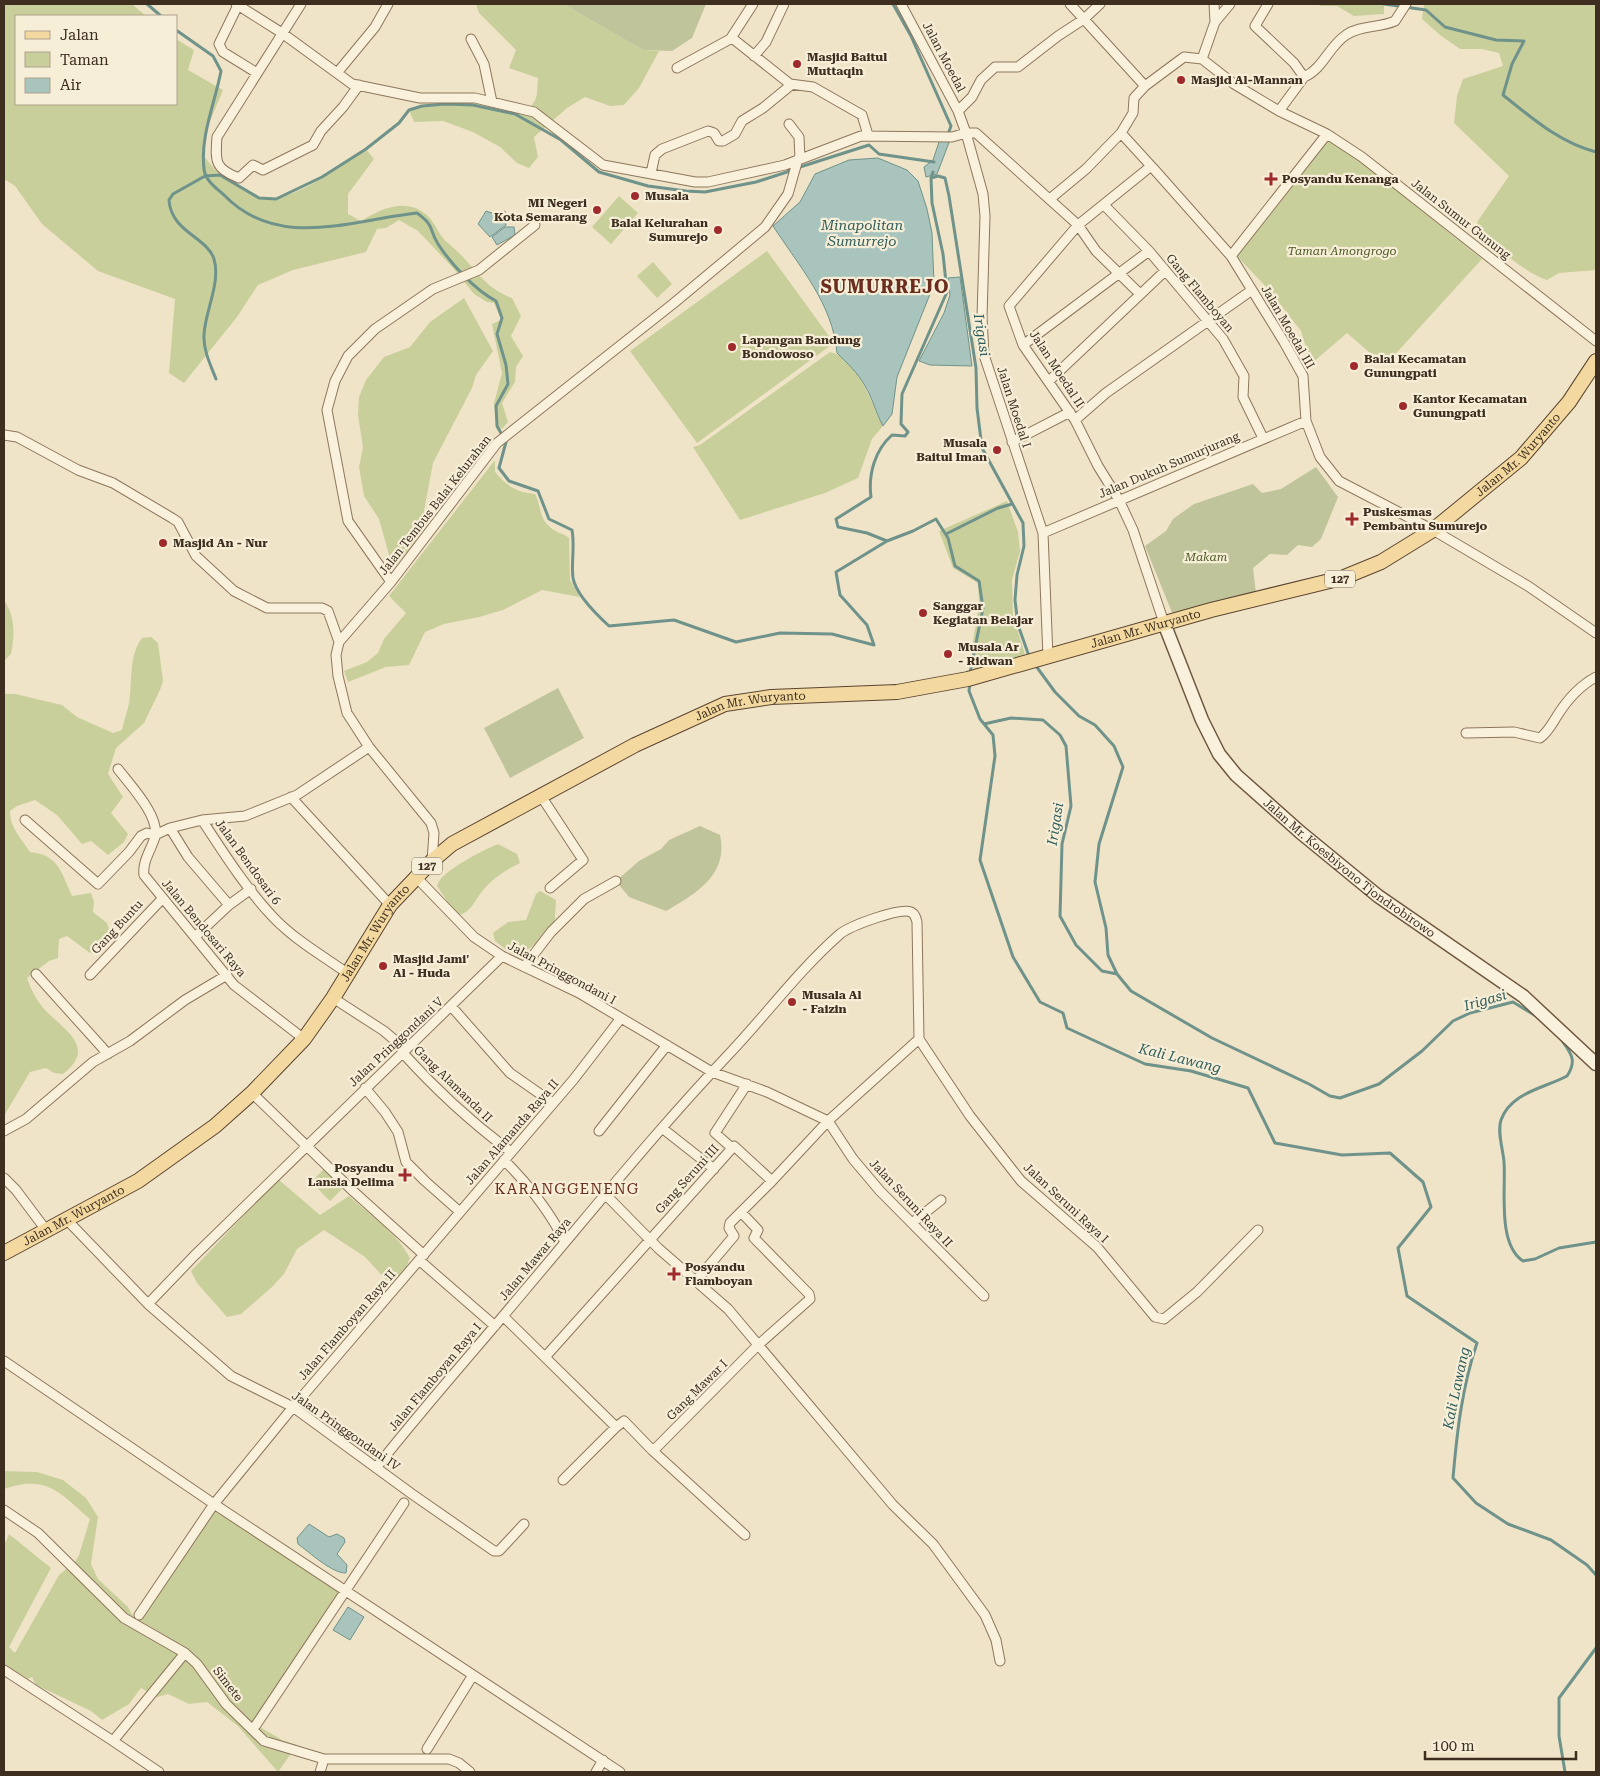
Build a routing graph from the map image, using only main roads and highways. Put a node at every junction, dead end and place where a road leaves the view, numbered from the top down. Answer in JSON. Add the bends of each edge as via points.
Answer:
{"nodes":[{"id":1,"x":1596,"y":361,"type":"edge"},
{"id":2,"x":1164,"y":623,"type":"junction"},
{"id":3,"x":1596,"y":1064,"type":"edge"},
{"id":4,"x":4,"y":1253,"type":"edge"}],
"edges":[{"from":1,"to":2,"type":"main road","name":"Jalan Mr. Wuryanto","number":"127","via":[[1569,402],[1521,458],[1434,530],[1381,562],[1342,578]]},
{"from":2,"to":3,"type":"main road","name":"Jalan Mr. Koesbiyono Tjondrobirowo","via":[[1202,720],[1219,754],[1236,775],[1378,896],[1523,996]]},
{"from":2,"to":4,"type":"main road","name":"Jalan Mr. Wuryanto","number":"127","via":[[968,679],[897,692],[771,697],[725,704],[635,745],[452,844],[390,905],[304,1039],[252,1093],[215,1126],[138,1182]]}]}
